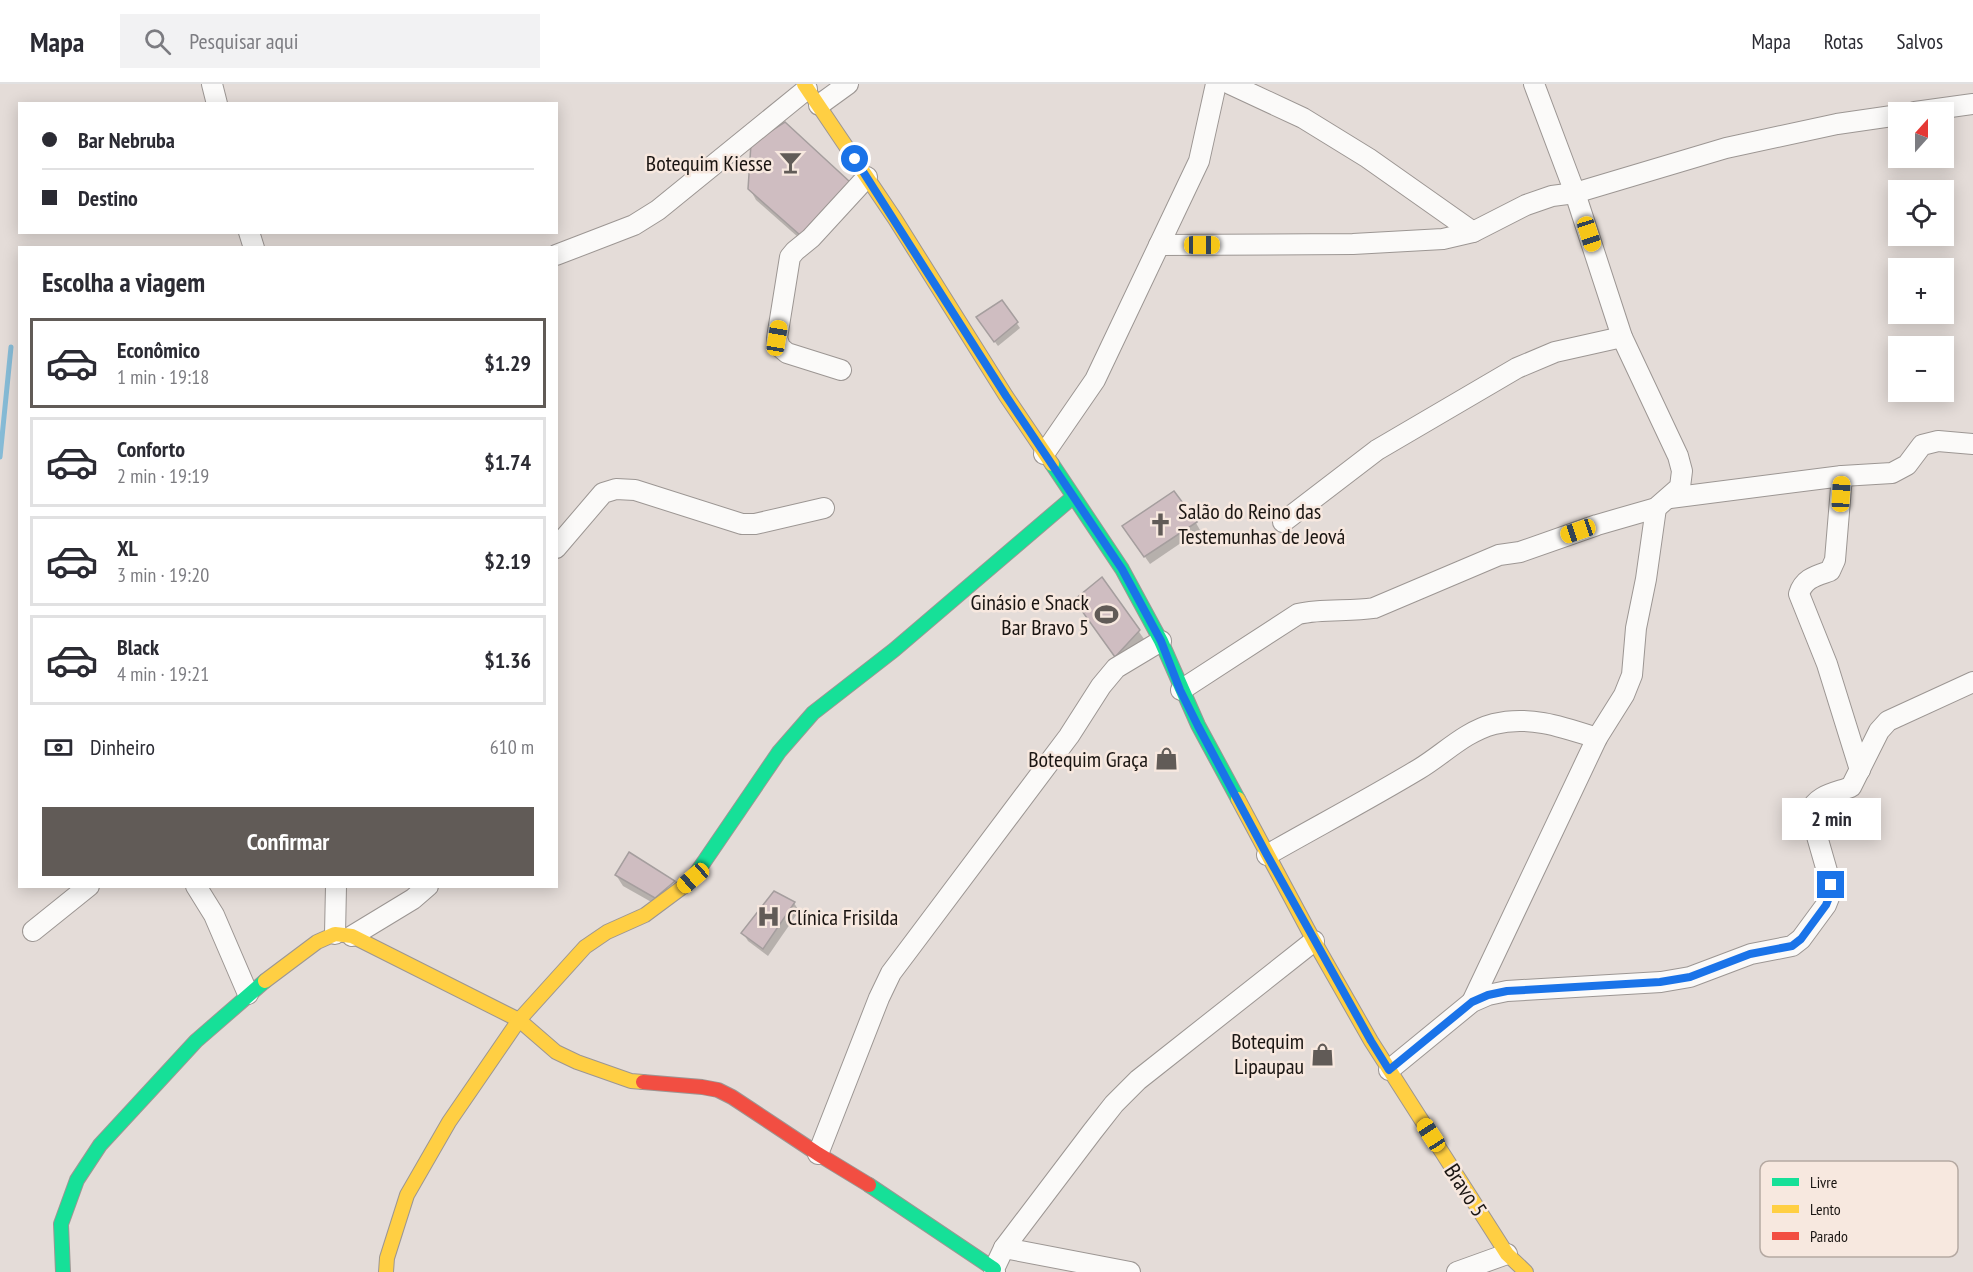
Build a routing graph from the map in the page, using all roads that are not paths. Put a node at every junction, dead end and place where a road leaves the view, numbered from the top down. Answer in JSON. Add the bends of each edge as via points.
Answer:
{"nodes":[{"id":1,"x":212,"y":84,"type":"edge"},
{"id":2,"x":848,"y":84,"type":"edge"},
{"id":3,"x":1216,"y":84,"type":"edge"},
{"id":4,"x":1230,"y":84,"type":"edge"},
{"id":5,"x":1534,"y":84,"type":"edge"},
{"id":6,"x":805,"y":86,"type":"edge"},
{"id":7,"x":216,"y":102,"type":"edge"},
{"id":8,"x":1973,"y":104,"type":"edge"},
{"id":9,"x":819,"y":105,"type":"junction"},
{"id":10,"x":1954,"y":107,"type":"edge"},
{"id":11,"x":1888,"y":117,"type":"edge"},
{"id":12,"x":867,"y":177,"type":"junction"},
{"id":13,"x":1575,"y":193,"type":"junction"},
{"id":14,"x":1473,"y":232,"type":"junction"},
{"id":15,"x":1159,"y":245,"type":"junction"},
{"id":16,"x":558,"y":254,"type":"edge"},
{"id":17,"x":1622,"y":337,"type":"junction"},
{"id":18,"x":841,"y":370,"type":"dead end"},
{"id":19,"x":1973,"y":444,"type":"edge"},
{"id":20,"x":1044,"y":454,"type":"junction"},
{"id":21,"x":1842,"y":476,"type":"junction"},
{"id":22,"x":1073,"y":497,"type":"junction"},
{"id":23,"x":1663,"y":503,"type":"junction"},
{"id":24,"x":824,"y":507,"type":"dead end"},
{"id":25,"x":1283,"y":522,"type":"dead end"},
{"id":26,"x":558,"y":546,"type":"edge"},
{"id":27,"x":1161,"y":641,"type":"junction"},
{"id":28,"x":1973,"y":682,"type":"edge"},
{"id":29,"x":1180,"y":690,"type":"junction"},
{"id":30,"x":1597,"y":738,"type":"junction"},
{"id":31,"x":1860,"y":770,"type":"junction"},
{"id":32,"x":1267,"y":855,"type":"junction"},
{"id":33,"x":87,"y":888,"type":"edge"},
{"id":34,"x":197,"y":888,"type":"edge"},
{"id":35,"x":336,"y":888,"type":"edge"},
{"id":36,"x":426,"y":888,"type":"edge"},
{"id":37,"x":33,"y":931,"type":"dead end"},
{"id":38,"x":344,"y":935,"type":"junction"},
{"id":39,"x":1314,"y":941,"type":"junction"},
{"id":40,"x":248,"y":994,"type":"junction"},
{"id":41,"x":1472,"y":1002,"type":"junction"},
{"id":42,"x":519,"y":1020,"type":"junction"},
{"id":43,"x":1389,"y":1070,"type":"junction"},
{"id":44,"x":818,"y":1155,"type":"junction"},
{"id":45,"x":1004,"y":1248,"type":"junction"},
{"id":46,"x":1507,"y":1254,"type":"junction"},
{"id":47,"x":994,"y":1270,"type":"edge"},
{"id":48,"x":63,"y":1272,"type":"edge"},
{"id":49,"x":386,"y":1272,"type":"edge"},
{"id":50,"x":1130,"y":1272,"type":"edge"},
{"id":51,"x":1457,"y":1272,"type":"edge"},
{"id":52,"x":1526,"y":1272,"type":"edge"}],
"edges":[{"from":1,"to":7,"type":"street"},
{"from":2,"to":9,"type":"street"},
{"from":3,"to":15,"type":"street","via":[[1199,161]]},
{"from":4,"to":14,"type":"street","via":[[1303,118]]},
{"from":5,"to":13,"type":"street"},
{"from":6,"to":9,"type":"street","name":"Bravo 5"},
{"from":6,"to":16,"type":"street","via":[[658,210],[634,225]]},
{"from":8,"to":10,"type":"street"},
{"from":9,"to":12,"type":"street","name":"Bravo 5"},
{"from":11,"to":13,"type":"street","via":[[1726,148]]},
{"from":12,"to":18,"type":"street","via":[[790,257],[777,338],[787,353]]},
{"from":12,"to":20,"type":"street","name":"Bravo 5"},
{"from":13,"to":14,"type":"street","via":[[1526,205]]},
{"from":13,"to":17,"type":"street"},
{"from":14,"to":15,"type":"street","via":[[1443,239],[1353,244]]},
{"from":15,"to":20,"type":"street","via":[[1095,380]]},
{"from":17,"to":23,"type":"street","via":[[1682,471],[1680,487]]},
{"from":17,"to":25,"type":"street","via":[[1555,352],[1517,368],[1377,450]]},
{"from":19,"to":21,"type":"street","via":[[1938,441],[1922,445],[1907,465],[1892,473]]},
{"from":20,"to":22,"type":"street","name":"Bravo 5"},
{"from":21,"to":23,"type":"street"},
{"from":21,"to":31,"type":"street","via":[[1835,560],[1830,571],[1807,580],[1799,594],[1827,664]]},
{"from":22,"to":27,"type":"street","name":"Bravo 5","via":[[1122,569]]},
{"from":22,"to":42,"type":"street","via":[[894,650],[813,713],[779,752],[693,878],[645,915],[585,946]]},
{"from":23,"to":29,"type":"street","via":[[1520,552],[1499,555],[1374,608],[1298,614]]},
{"from":23,"to":30,"type":"street","via":[[1635,628],[1632,675]]},
{"from":24,"to":26,"type":"street","via":[[742,524],[635,490],[616,489],[603,493]]},
{"from":27,"to":29,"type":"street","name":"Bravo 5"},
{"from":27,"to":44,"type":"street","via":[[1116,668],[1101,686],[1069,736],[891,973]]},
{"from":28,"to":31,"type":"street","via":[[1888,722],[1879,731]]},
{"from":29,"to":32,"type":"street","name":"Bravo 5"},
{"from":30,"to":32,"type":"street","via":[[1527,720],[1495,724],[1470,733],[1422,767]]},
{"from":30,"to":41,"type":"street"},
{"from":31,"to":41,"type":"street","via":[[1851,787],[1813,804],[1810,812],[1831,885],[1830,895],[1801,939],[1792,946],[1750,954],[1690,977],[1507,991]]},
{"from":32,"to":39,"type":"street","name":"Bravo 5"},
{"from":33,"to":37,"type":"street"},
{"from":34,"to":40,"type":"street","via":[[214,915]]},
{"from":35,"to":38,"type":"street"},
{"from":36,"to":38,"type":"street","via":[[413,899]]},
{"from":38,"to":40,"type":"street","via":[[317,942]]},
{"from":38,"to":42,"type":"street"},
{"from":39,"to":43,"type":"street","name":"Bravo 5"},
{"from":39,"to":45,"type":"street","via":[[1138,1080],[1114,1104]]},
{"from":40,"to":48,"type":"street","via":[[196,1041],[94,1153],[77,1180],[61,1224]]},
{"from":41,"to":43,"type":"street"},
{"from":42,"to":44,"type":"street","via":[[556,1052],[631,1081],[718,1090]]},
{"from":42,"to":49,"type":"street","via":[[449,1122],[407,1195]]},
{"from":43,"to":46,"type":"street","name":"Bravo 5"},
{"from":44,"to":47,"type":"street","via":[[876,1189]]},
{"from":45,"to":47,"type":"street"},
{"from":45,"to":50,"type":"street"},
{"from":46,"to":51,"type":"street"},
{"from":46,"to":52,"type":"street","name":"Bravo 5"}]}
